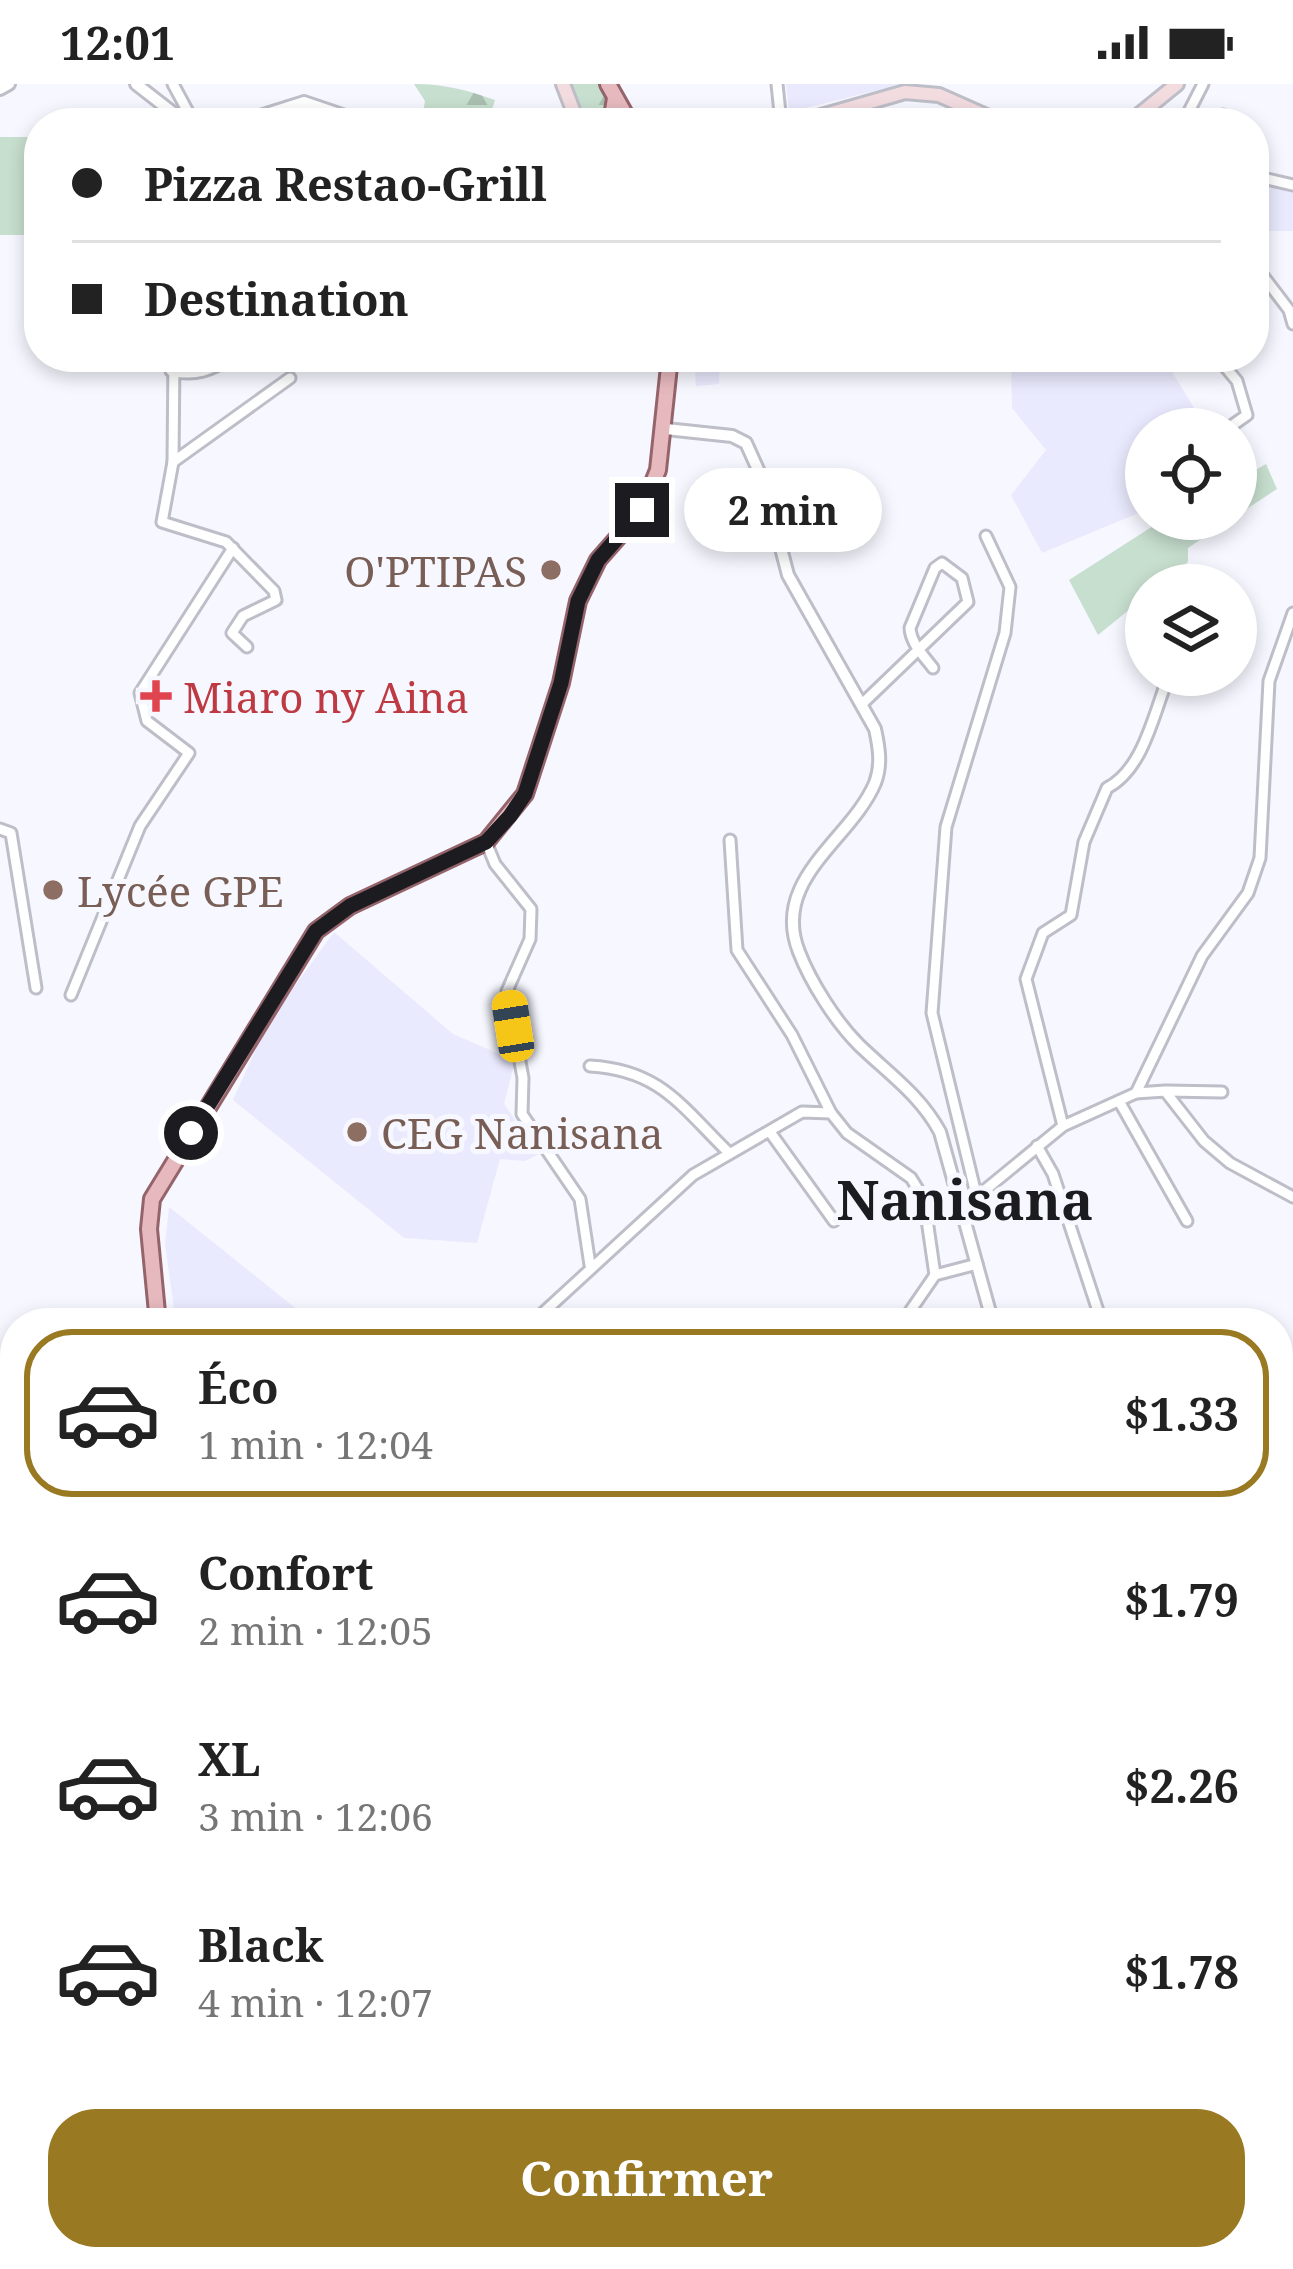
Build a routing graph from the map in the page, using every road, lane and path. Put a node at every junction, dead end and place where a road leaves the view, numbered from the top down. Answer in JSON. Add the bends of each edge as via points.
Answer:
{"nodes":[{"id":1,"x":9,"y":84,"type":"edge"},
{"id":2,"x":136,"y":84,"type":"edge"},
{"id":3,"x":1177,"y":84,"type":"edge"},
{"id":4,"x":0,"y":88,"type":"edge"},
{"id":5,"x":935,"y":90,"type":"edge"},
{"id":6,"x":304,"y":102,"type":"junction"},
{"id":7,"x":169,"y":108,"type":"edge"},
{"id":8,"x":285,"y":108,"type":"edge"},
{"id":9,"x":302,"y":108,"type":"edge"},
{"id":10,"x":322,"y":108,"type":"edge"},
{"id":11,"x":849,"y":108,"type":"edge"},
{"id":12,"x":972,"y":108,"type":"edge"},
{"id":13,"x":1147,"y":108,"type":"edge"},
{"id":14,"x":1269,"y":284,"type":"edge"},
{"id":15,"x":1293,"y":324,"type":"edge"},
{"id":16,"x":171,"y":372,"type":"edge"},
{"id":17,"x":669,"y":372,"type":"edge"},
{"id":18,"x":1230,"y":372,"type":"edge"},
{"id":19,"x":290,"y":378,"type":"dead end"},
{"id":20,"x":1245,"y":408,"type":"edge"},
{"id":21,"x":666,"y":429,"type":"junction"},
{"id":22,"x":173,"y":462,"type":"junction"},
{"id":23,"x":986,"y":536,"type":"dead end"},
{"id":24,"x":233,"y":548,"type":"junction"},
{"id":25,"x":1293,"y":613,"type":"edge"},
{"id":26,"x":247,"y":647,"type":"dead end"},
{"id":27,"x":917,"y":648,"type":"junction"},
{"id":28,"x":933,"y":668,"type":"dead end"},
{"id":29,"x":1161,"y":696,"type":"edge"},
{"id":30,"x":863,"y":703,"type":"junction"},
{"id":31,"x":0,"y":829,"type":"edge"},
{"id":32,"x":730,"y":840,"type":"dead end"},
{"id":33,"x":486,"y":842,"type":"junction"},
{"id":34,"x":36,"y":988,"type":"dead end"},
{"id":35,"x":71,"y":995,"type":"dead end"},
{"id":36,"x":590,"y":1066,"type":"dead end"},
{"id":37,"x":1165,"y":1091,"type":"junction"},
{"id":38,"x":1222,"y":1092,"type":"dead end"},
{"id":39,"x":1136,"y":1094,"type":"junction"},
{"id":40,"x":1119,"y":1101,"type":"junction"},
{"id":41,"x":831,"y":1113,"type":"junction"},
{"id":42,"x":1064,"y":1126,"type":"junction"},
{"id":43,"x":770,"y":1132,"type":"junction"},
{"id":44,"x":1037,"y":1146,"type":"junction"},
{"id":45,"x":728,"y":1152,"type":"junction"},
{"id":46,"x":976,"y":1194,"type":"junction"},
{"id":47,"x":1293,"y":1197,"type":"edge"},
{"id":48,"x":963,"y":1208,"type":"junction"},
{"id":49,"x":834,"y":1220,"type":"dead end"},
{"id":50,"x":1187,"y":1221,"type":"dead end"},
{"id":51,"x":977,"y":1264,"type":"junction"},
{"id":52,"x":590,"y":1265,"type":"junction"},
{"id":53,"x":935,"y":1275,"type":"junction"},
{"id":54,"x":157,"y":1308,"type":"edge"},
{"id":55,"x":547,"y":1308,"type":"edge"},
{"id":56,"x":912,"y":1308,"type":"edge"},
{"id":57,"x":989,"y":1308,"type":"edge"},
{"id":58,"x":1097,"y":1308,"type":"edge"}],
"edges":[{"from":1,"to":4,"type":"street"},
{"from":2,"to":7,"type":"street"},
{"from":3,"to":13,"type":"main road"},
{"from":5,"to":11,"type":"main road"},
{"from":5,"to":12,"type":"main road"},
{"from":6,"to":8,"type":"street"},
{"from":6,"to":9,"type":"street"},
{"from":6,"to":10,"type":"street"},
{"from":14,"to":15,"type":"street"},
{"from":16,"to":22,"type":"street"},
{"from":17,"to":21,"type":"main road"},
{"from":18,"to":20,"type":"street"},
{"from":19,"to":22,"type":"street"},
{"from":21,"to":30,"type":"street","via":[[746,443],[788,575]]},
{"from":21,"to":33,"type":"main road","via":[[642,510],[598,560],[578,601],[525,794]]},
{"from":22,"to":24,"type":"street","via":[[162,522]]},
{"from":23,"to":46,"type":"street","via":[[1010,587],[1005,633],[946,826],[932,1013]]},
{"from":24,"to":26,"type":"street","via":[[276,599],[243,616],[232,633]]},
{"from":24,"to":35,"type":"street","via":[[140,693],[147,721],[190,754],[140,826]]},
{"from":25,"to":39,"type":"street","via":[[1269,681],[1260,858]]},
{"from":27,"to":27,"type":"street","via":[[968,602],[962,578],[942,563],[910,628]]},
{"from":27,"to":28,"type":"street"},
{"from":27,"to":30,"type":"street"},
{"from":29,"to":42,"type":"street","via":[[1125,779],[1107,788],[1084,842],[1071,915],[1043,933],[1026,979]]},
{"from":30,"to":48,"type":"street","via":[[879,750],[874,786],[802,883],[793,930],[809,974],[855,1041],[925,1103]]},
{"from":31,"to":34,"type":"street","via":[[11,833]]},
{"from":32,"to":41,"type":"street","via":[[737,950]]},
{"from":33,"to":52,"type":"street","via":[[531,909],[530,939],[507,992],[522,1114],[580,1199]]},
{"from":33,"to":54,"type":"main road","via":[[350,906],[316,931],[152,1198]]},
{"from":36,"to":45,"type":"street","via":[[637,1071],[661,1083]]},
{"from":37,"to":38,"type":"street"},
{"from":37,"to":39,"type":"street"},
{"from":37,"to":47,"type":"street","via":[[1230,1163]]},
{"from":39,"to":40,"type":"street"},
{"from":40,"to":42,"type":"street"},
{"from":40,"to":50,"type":"street"},
{"from":41,"to":43,"type":"street","via":[[802,1112]]},
{"from":41,"to":53,"type":"street","via":[[911,1178],[923,1199]]},
{"from":42,"to":44,"type":"street"},
{"from":43,"to":45,"type":"street"},
{"from":43,"to":49,"type":"street"},
{"from":44,"to":46,"type":"street"},
{"from":44,"to":58,"type":"street"},
{"from":45,"to":52,"type":"street"},
{"from":46,"to":48,"type":"street"},
{"from":48,"to":51,"type":"street"},
{"from":51,"to":53,"type":"street"},
{"from":51,"to":57,"type":"street"},
{"from":52,"to":55,"type":"street"},
{"from":53,"to":56,"type":"street"}]}
